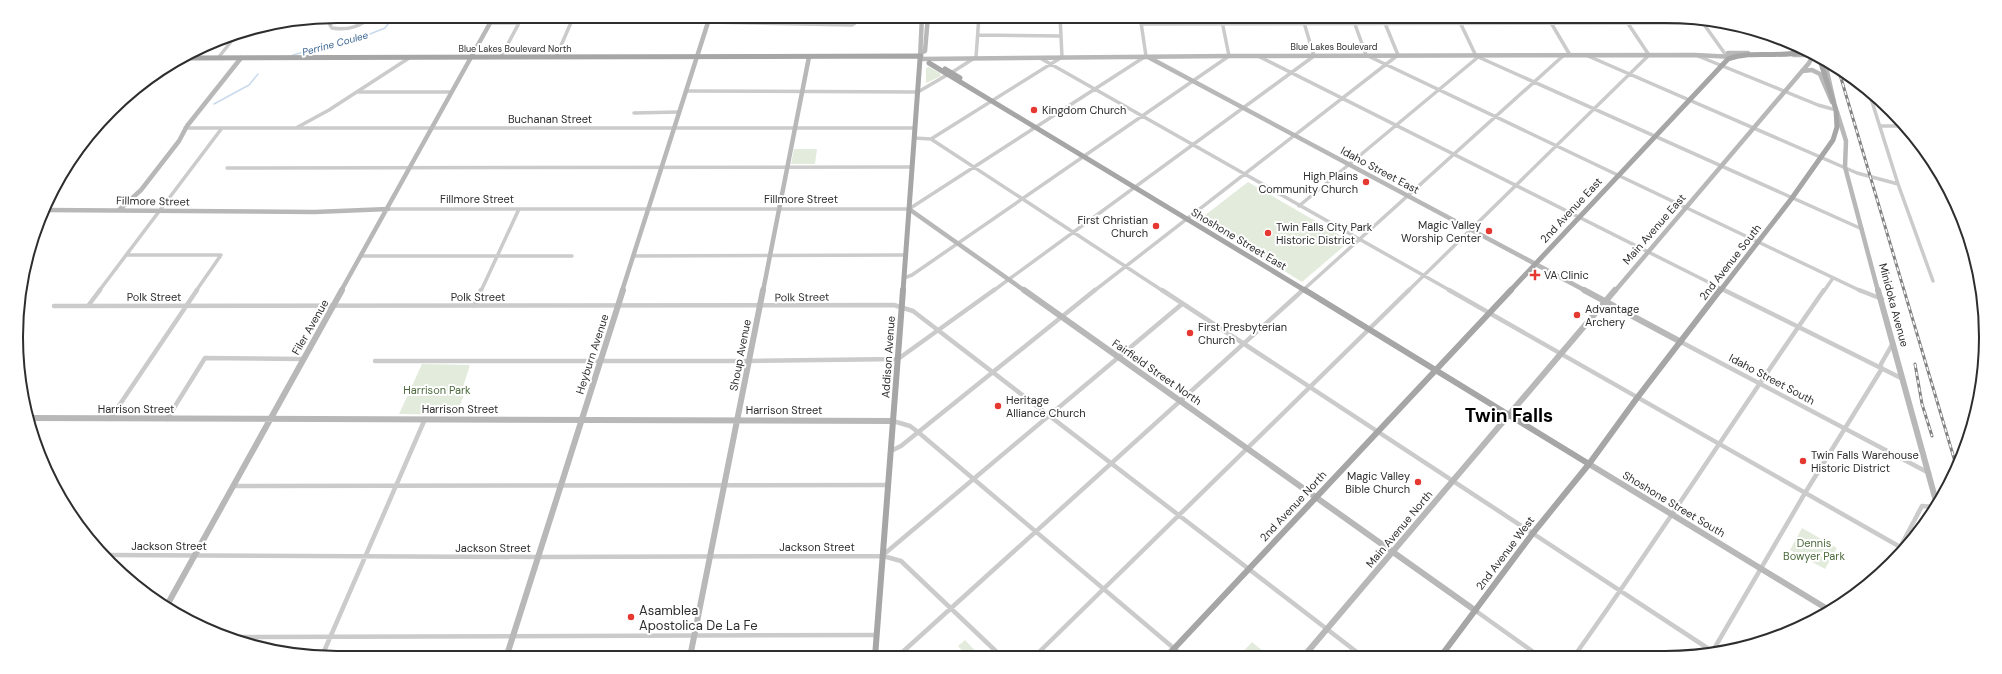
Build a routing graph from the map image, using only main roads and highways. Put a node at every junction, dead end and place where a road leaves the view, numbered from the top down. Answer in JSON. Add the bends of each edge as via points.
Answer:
{"nodes":[{"id":1,"x":1799,"y":53,"type":"edge"},
{"id":2,"x":921,"y":56,"type":"junction"},
{"id":3,"x":193,"y":58,"type":"edge"},
{"id":4,"x":1821,"y":65,"type":"edge"},
{"id":5,"x":1435,"y":370,"type":"junction"},
{"id":6,"x":1508,"y":415,"type":"joint"},
{"id":7,"x":1588,"y":464,"type":"junction"},
{"id":8,"x":876,"y":651,"type":"edge"},
{"id":9,"x":1172,"y":651,"type":"edge"},
{"id":10,"x":1444,"y":651,"type":"edge"}],
"edges":[{"from":1,"to":5,"type":"main road","name":"2nd Avenue East","via":[[1728,56],[1722,66]]},
{"from":2,"to":3,"type":"main road","name":"Blue Lakes Boulevard North","via":[[846,59]]},
{"from":2,"to":5,"type":"main road","name":"Shoshone Street East","via":[[930,65],[959,80]]},
{"from":2,"to":8,"type":"main road","name":"Addison Avenue"},
{"from":4,"to":7,"type":"main road","name":"2nd Avenue South","via":[[1835,109],[1836,135],[1792,198],[1636,398]]},
{"from":5,"to":6,"type":"main road","name":"Shoshone Street East"},
{"from":5,"to":9,"type":"main road","name":"2nd Avenue North"},
{"from":6,"to":7,"type":"main road","name":"Shoshone Street South"},
{"from":7,"to":10,"type":"main road","name":"2nd Avenue West"}]}
